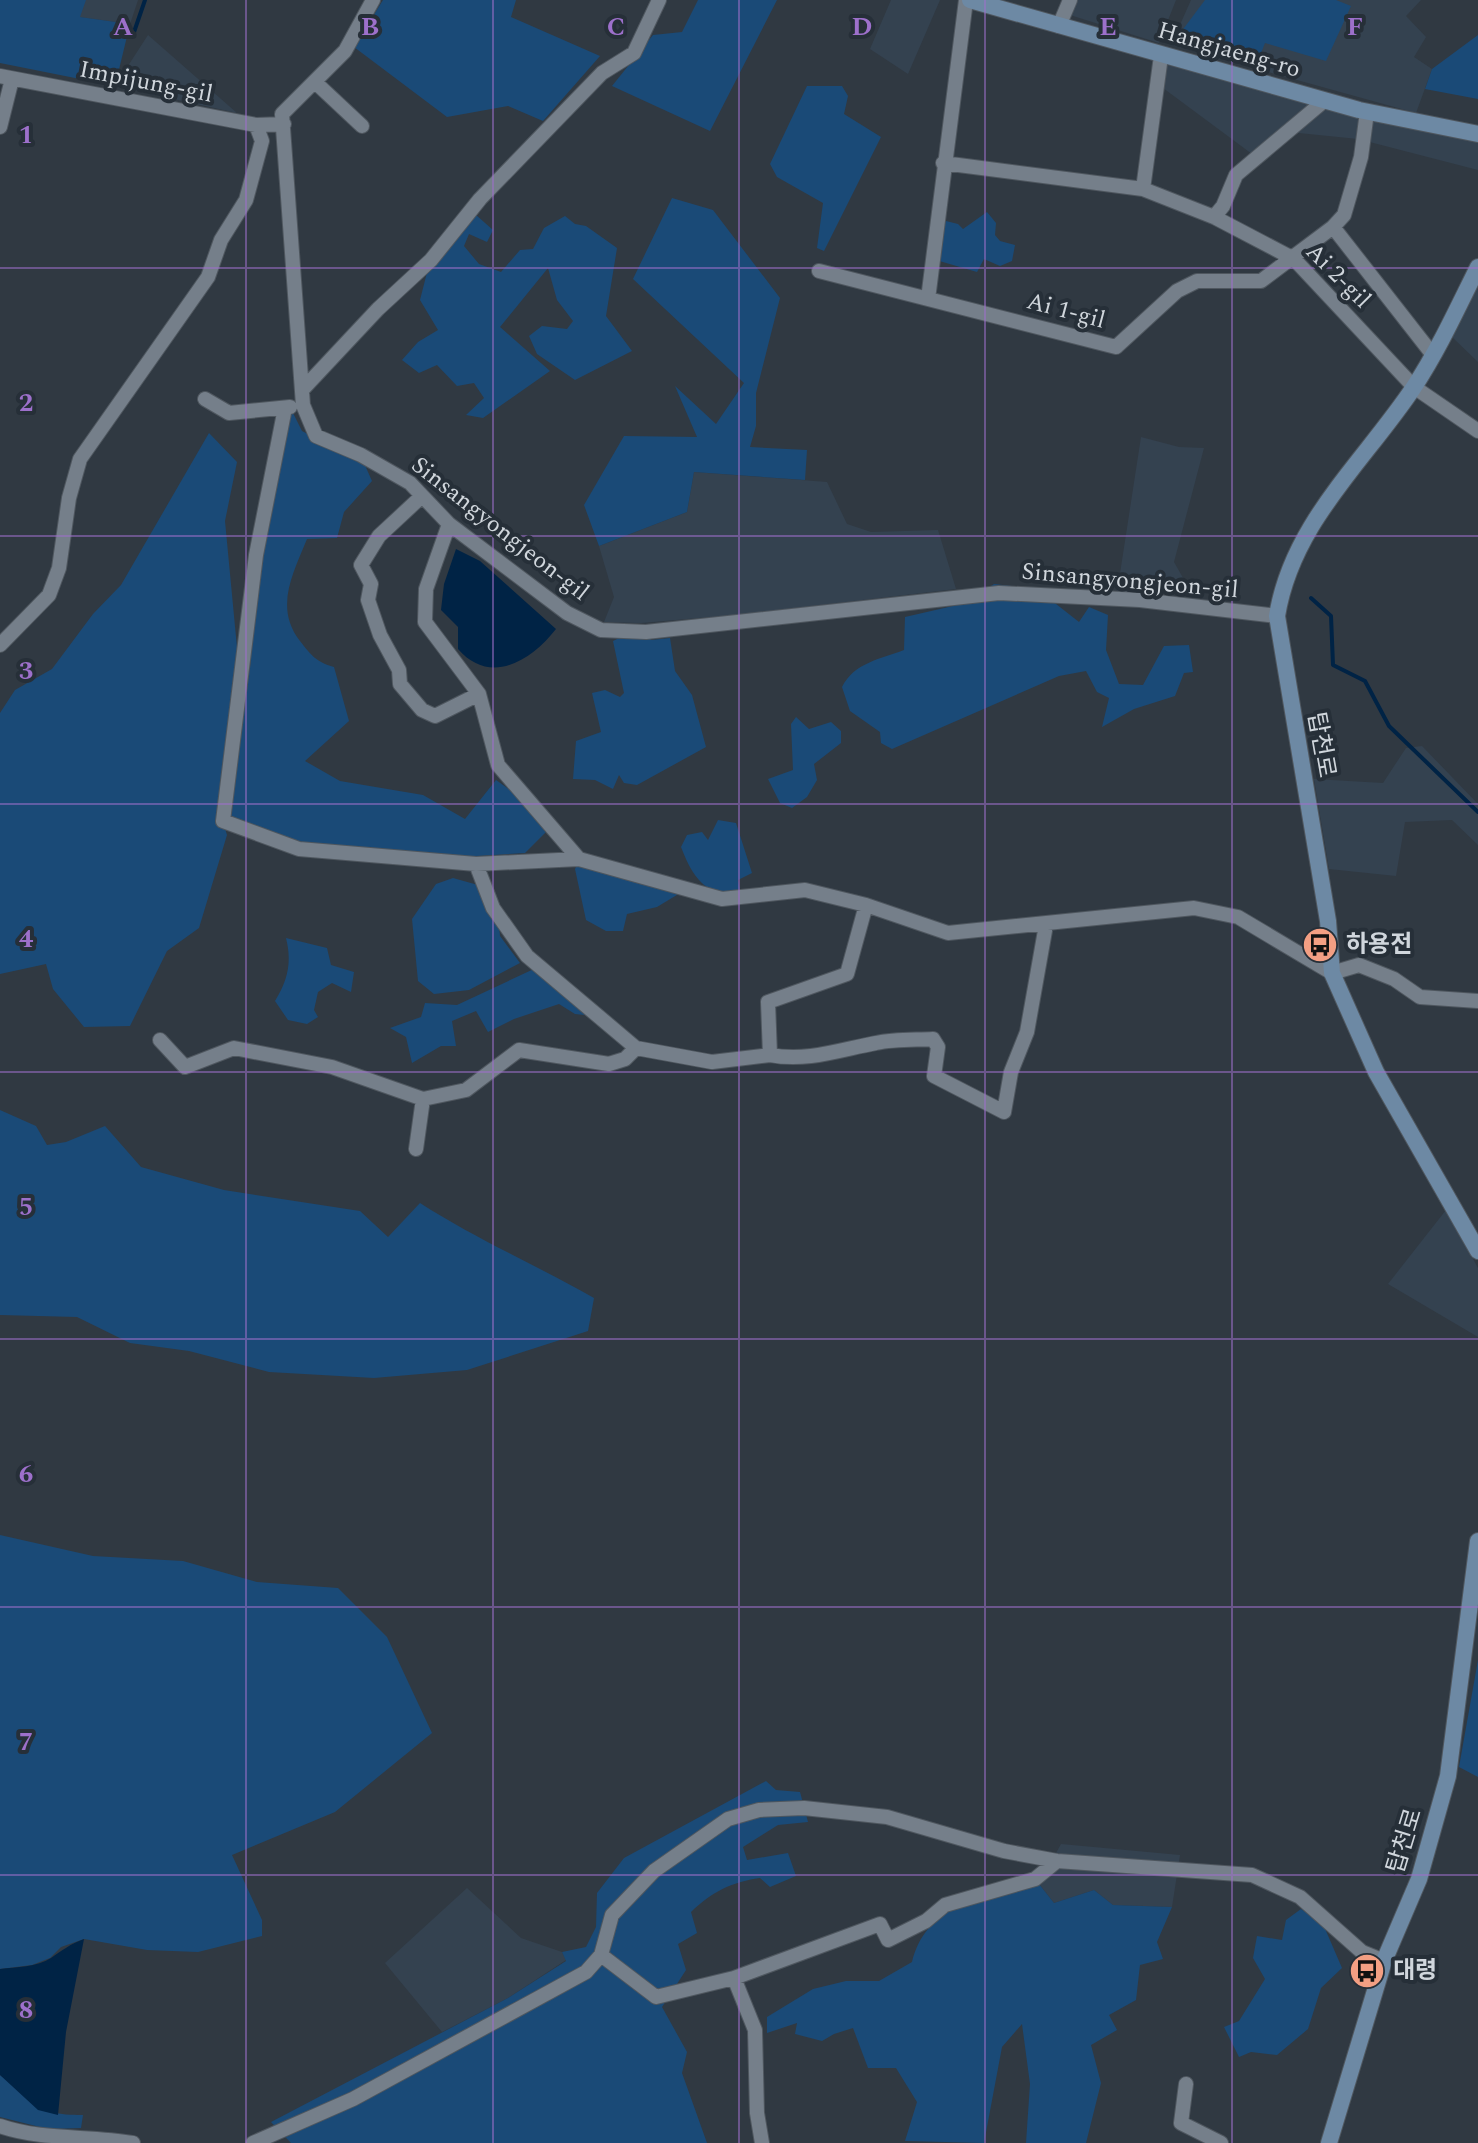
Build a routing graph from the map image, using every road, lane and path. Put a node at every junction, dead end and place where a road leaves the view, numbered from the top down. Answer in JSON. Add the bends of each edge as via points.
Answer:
{"nodes":[{"id":1,"x":373,"y":0,"type":"edge"},
{"id":2,"x":659,"y":0,"type":"edge"},
{"id":3,"x":968,"y":0,"type":"edge"},
{"id":4,"x":1070,"y":0,"type":"edge"},
{"id":5,"x":1059,"y":26,"type":"junction"},
{"id":6,"x":1161,"y":56,"type":"junction"},
{"id":7,"x":6,"y":77,"type":"edge"},
{"id":8,"x":315,"y":82,"type":"junction"},
{"id":9,"x":1324,"y":101,"type":"junction"},
{"id":10,"x":1367,"y":112,"type":"junction"},
{"id":11,"x":284,"y":124,"type":"junction"},
{"id":12,"x":256,"y":125,"type":"junction"},
{"id":13,"x":362,"y":126,"type":"dead end"},
{"id":14,"x":0,"y":127,"type":"edge"},
{"id":15,"x":1478,"y":134,"type":"edge"},
{"id":16,"x":943,"y":163,"type":"junction"},
{"id":17,"x":1143,"y":189,"type":"junction"},
{"id":18,"x":1214,"y":217,"type":"junction"},
{"id":19,"x":1333,"y":227,"type":"junction"},
{"id":20,"x":1294,"y":259,"type":"junction"},
{"id":21,"x":1478,"y":267,"type":"edge"},
{"id":22,"x":819,"y":271,"type":"dead end"},
{"id":23,"x":928,"y":299,"type":"junction"},
{"id":24,"x":1433,"y":355,"type":"junction"},
{"id":25,"x":1414,"y":387,"type":"junction"},
{"id":26,"x":303,"y":389,"type":"junction"},
{"id":27,"x":205,"y":399,"type":"dead end"},
{"id":28,"x":303,"y":405,"type":"junction"},
{"id":29,"x":285,"y":408,"type":"junction"},
{"id":30,"x":1475,"y":424,"type":"edge"},
{"id":31,"x":422,"y":496,"type":"junction"},
{"id":32,"x":449,"y":524,"type":"junction"},
{"id":33,"x":1277,"y":616,"type":"junction"},
{"id":34,"x":0,"y":645,"type":"edge"},
{"id":35,"x":479,"y":694,"type":"junction"},
{"id":36,"x":579,"y":859,"type":"junction"},
{"id":37,"x":476,"y":864,"type":"junction"},
{"id":38,"x":866,"y":905,"type":"junction"},
{"id":39,"x":1046,"y":925,"type":"junction"},
{"id":40,"x":1332,"y":973,"type":"junction"},
{"id":41,"x":1478,"y":1001,"type":"edge"},
{"id":42,"x":160,"y":1040,"type":"dead end"},
{"id":43,"x":636,"y":1048,"type":"junction"},
{"id":44,"x":770,"y":1055,"type":"junction"},
{"id":45,"x":423,"y":1099,"type":"junction"},
{"id":46,"x":416,"y":1149,"type":"dead end"},
{"id":47,"x":1478,"y":1251,"type":"edge"},
{"id":48,"x":1478,"y":1541,"type":"edge"},
{"id":49,"x":1057,"y":1861,"type":"junction"},
{"id":50,"x":601,"y":1955,"type":"junction"},
{"id":51,"x":1384,"y":1961,"type":"junction"},
{"id":52,"x":734,"y":1978,"type":"junction"},
{"id":53,"x":1186,"y":2084,"type":"dead end"},
{"id":54,"x":0,"y":2126,"type":"edge"},
{"id":55,"x":133,"y":2143,"type":"edge"},
{"id":56,"x":253,"y":2143,"type":"edge"},
{"id":57,"x":762,"y":2143,"type":"edge"},
{"id":58,"x":1221,"y":2143,"type":"edge"},
{"id":59,"x":1329,"y":2143,"type":"edge"}],
"edges":[{"from":1,"to":8,"type":"street","via":[[345,51]]},
{"from":2,"to":26,"type":"street","via":[[634,53],[602,73],[480,199],[431,260]]},
{"from":3,"to":5,"type":"main road","name":"Hangjaeng-ro"},
{"from":3,"to":16,"type":"street"},
{"from":4,"to":5,"type":"street"},
{"from":5,"to":6,"type":"main road","name":"Hangjaeng-ro"},
{"from":6,"to":9,"type":"main road","name":"Hangjaeng-ro"},
{"from":6,"to":17,"type":"street"},
{"from":7,"to":12,"type":"street","name":"Impijung-gil"},
{"from":7,"to":14,"type":"street"},
{"from":8,"to":11,"type":"street","via":[[282,114]]},
{"from":8,"to":13,"type":"street"},
{"from":9,"to":10,"type":"main road","name":"Hangjaeng-ro"},
{"from":9,"to":18,"type":"street","via":[[1236,175]]},
{"from":10,"to":15,"type":"main road","name":"Hangjaeng-ro"},
{"from":10,"to":19,"type":"street","name":"Ai 1-gil","via":[[1344,215]]},
{"from":11,"to":12,"type":"street","name":"Impijung-gil"},
{"from":11,"to":26,"type":"street","name":"Sinsangyongjeon-gil"},
{"from":12,"to":34,"type":"street","via":[[262,141],[246,200],[221,240],[208,277],[80,459],[49,595]]},
{"from":16,"to":17,"type":"street","name":"Ai 2-gil"},
{"from":16,"to":23,"type":"street"},
{"from":17,"to":18,"type":"street","name":"Ai 2-gil"},
{"from":18,"to":20,"type":"street","name":"Ai 2-gil"},
{"from":19,"to":20,"type":"street","name":"Ai 1-gil"},
{"from":19,"to":24,"type":"street"},
{"from":20,"to":23,"type":"street","name":"Ai 1-gil","via":[[1261,281],[1197,281],[1177,291],[1116,347]]},
{"from":20,"to":25,"type":"street","name":"Ai 2-gil"},
{"from":21,"to":24,"type":"main road","name":"탑천로"},
{"from":22,"to":23,"type":"street"},
{"from":24,"to":25,"type":"main road","name":"탑천로"},
{"from":25,"to":30,"type":"street","name":"Ai 2-gil"},
{"from":25,"to":33,"type":"main road","name":"탑천로","via":[[1312,524],[1283,583]]},
{"from":26,"to":28,"type":"street","name":"Sinsangyongjeon-gil"},
{"from":27,"to":29,"type":"street","via":[[229,413]]},
{"from":28,"to":29,"type":"street"},
{"from":28,"to":31,"type":"street","name":"Sinsangyongjeon-gil","via":[[316,436],[361,455],[410,483]]},
{"from":29,"to":37,"type":"street","via":[[256,555],[223,821],[299,849]]},
{"from":31,"to":32,"type":"street","name":"Sinsangyongjeon-gil"},
{"from":31,"to":35,"type":"street","via":[[379,536],[361,565],[371,584],[368,600],[399,670],[400,684],[422,710],[435,716]]},
{"from":32,"to":33,"type":"street","name":"Sinsangyongjeon-gil","via":[[567,613],[601,630],[646,632],[999,593],[1140,600]]},
{"from":32,"to":35,"type":"street","via":[[426,589],[425,622]]},
{"from":33,"to":40,"type":"main road","name":"탑천로"},
{"from":35,"to":36,"type":"street","via":[[498,765]]},
{"from":36,"to":37,"type":"street"},
{"from":36,"to":38,"type":"street","via":[[722,899],[805,890]]},
{"from":37,"to":43,"type":"street","via":[[493,908],[527,956]]},
{"from":38,"to":39,"type":"street","via":[[948,933]]},
{"from":38,"to":44,"type":"street","via":[[847,974],[768,1002]]},
{"from":39,"to":40,"type":"street","via":[[1194,908],[1238,917]]},
{"from":39,"to":44,"type":"street","via":[[1027,1032],[1011,1072],[1004,1112],[934,1076],[938,1047],[933,1039],[878,1042],[791,1059]]},
{"from":40,"to":41,"type":"street","via":[[1359,965],[1420,997]]},
{"from":40,"to":47,"type":"main road","name":"탑천로","via":[[1376,1072]]},
{"from":42,"to":45,"type":"street","via":[[185,1067],[234,1048],[332,1067]]},
{"from":43,"to":44,"type":"street","via":[[712,1062]]},
{"from":43,"to":45,"type":"street","via":[[609,1064],[519,1050],[466,1090]]},
{"from":45,"to":46,"type":"street"},
{"from":48,"to":51,"type":"main road","name":"탑천로","via":[[1448,1776],[1419,1879]]},
{"from":49,"to":50,"type":"street","via":[[887,1817],[804,1808],[759,1810],[728,1819],[635,1888],[612,1915]]},
{"from":49,"to":51,"type":"street","via":[[1252,1875],[1300,1897],[1362,1952]]},
{"from":49,"to":52,"type":"street","via":[[1035,1879],[945,1905],[888,1940],[880,1924]]},
{"from":50,"to":52,"type":"street","via":[[656,1997]]},
{"from":50,"to":56,"type":"street","via":[[586,1972],[353,2099]]},
{"from":51,"to":59,"type":"main road","name":"탑천로"},
{"from":52,"to":57,"type":"street","via":[[755,2030]]},
{"from":53,"to":58,"type":"street","via":[[1181,2123]]},
{"from":54,"to":55,"type":"street","via":[[59,2138]]}]}
